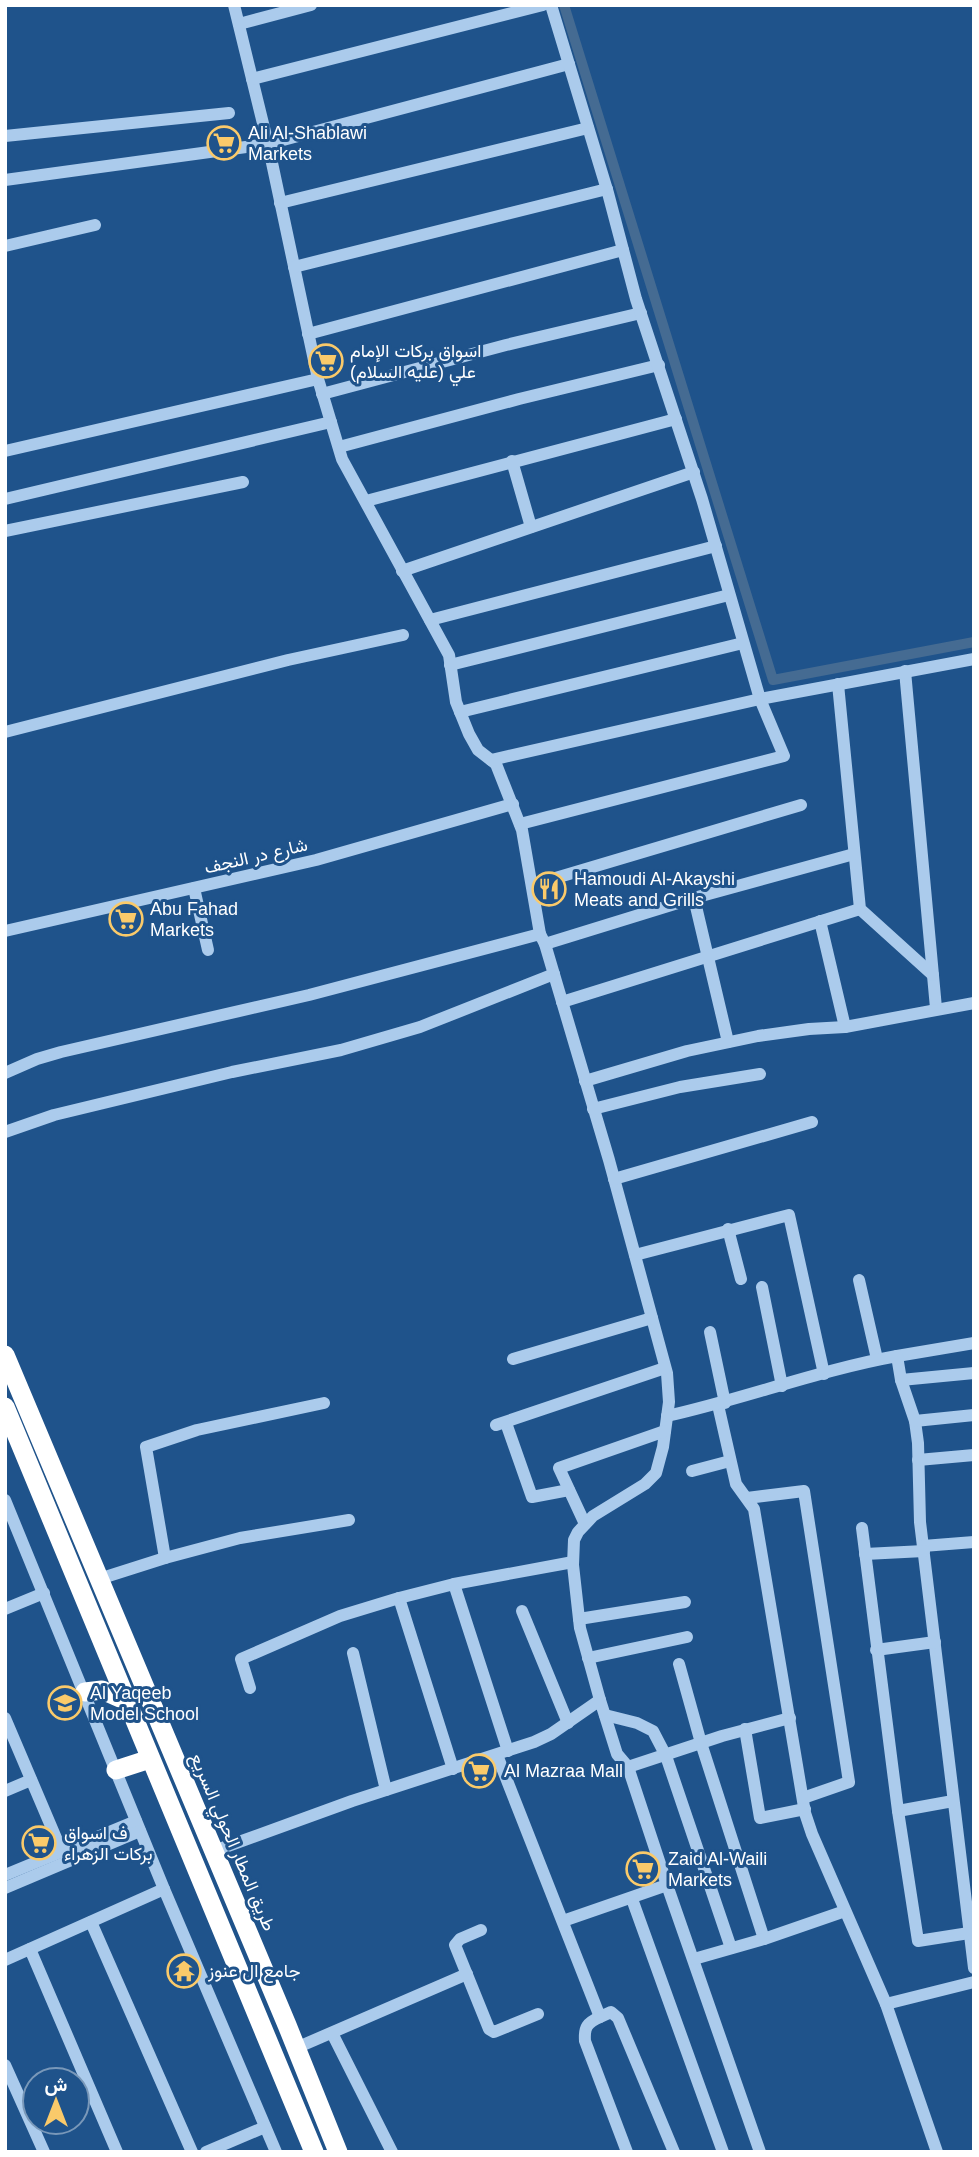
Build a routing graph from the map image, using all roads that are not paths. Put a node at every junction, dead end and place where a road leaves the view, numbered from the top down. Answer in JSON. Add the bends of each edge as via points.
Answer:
{"nodes":[{"id":1,"x":234,"y":5,"type":"edge"},
{"id":2,"x":311,"y":5,"type":"edge"},
{"id":3,"x":543,"y":5,"type":"edge"},
{"id":4,"x":551,"y":5,"type":"edge"},
{"id":5,"x":239,"y":24,"type":"junction"},
{"id":6,"x":569,"y":64,"type":"junction"},
{"id":7,"x":252,"y":79,"type":"junction"},
{"id":8,"x":229,"y":113,"type":"dead end"},
{"id":9,"x":588,"y":128,"type":"junction"},
{"id":10,"x":5,"y":136,"type":"edge"},
{"id":11,"x":268,"y":145,"type":"junction"},
{"id":12,"x":5,"y":180,"type":"edge"},
{"id":13,"x":607,"y":189,"type":"junction"},
{"id":14,"x":281,"y":203,"type":"junction"},
{"id":15,"x":95,"y":225,"type":"dead end"},
{"id":16,"x":5,"y":246,"type":"edge"},
{"id":17,"x":624,"y":250,"type":"junction"},
{"id":18,"x":294,"y":267,"type":"junction"},
{"id":19,"x":641,"y":313,"type":"junction"},
{"id":20,"x":308,"y":334,"type":"junction"},
{"id":21,"x":659,"y":365,"type":"junction"},
{"id":22,"x":318,"y":379,"type":"junction"},
{"id":23,"x":322,"y":394,"type":"junction"},
{"id":24,"x":676,"y":419,"type":"junction"},
{"id":25,"x":331,"y":422,"type":"junction"},
{"id":26,"x":339,"y":447,"type":"junction"},
{"id":27,"x":5,"y":451,"type":"edge"},
{"id":28,"x":512,"y":461,"type":"junction"},
{"id":29,"x":694,"y":472,"type":"junction"},
{"id":30,"x":243,"y":482,"type":"dead end"},
{"id":31,"x":5,"y":499,"type":"edge"},
{"id":32,"x":366,"y":501,"type":"junction"},
{"id":33,"x":531,"y":527,"type":"junction"},
{"id":34,"x":5,"y":531,"type":"edge"},
{"id":35,"x":716,"y":546,"type":"junction"},
{"id":36,"x":402,"y":571,"type":"junction"},
{"id":37,"x":729,"y":595,"type":"junction"},
{"id":38,"x":430,"y":620,"type":"junction"},
{"id":39,"x":403,"y":635,"type":"dead end"},
{"id":40,"x":743,"y":643,"type":"junction"},
{"id":41,"x":974,"y":661,"type":"edge"},
{"id":42,"x":450,"y":665,"type":"junction"},
{"id":43,"x":905,"y":671,"type":"junction"},
{"id":44,"x":838,"y":684,"type":"junction"},
{"id":45,"x":760,"y":699,"type":"junction"},
{"id":46,"x":460,"y":712,"type":"junction"},
{"id":47,"x":5,"y":732,"type":"edge"},
{"id":48,"x":491,"y":760,"type":"junction"},
{"id":49,"x":513,"y":804,"type":"junction"},
{"id":50,"x":801,"y":806,"type":"dead end"},
{"id":51,"x":520,"y":824,"type":"junction"},
{"id":52,"x":854,"y":854,"type":"junction"},
{"id":53,"x":532,"y":885,"type":"junction"},
{"id":54,"x":194,"y":888,"type":"junction"},
{"id":55,"x":694,"y":898,"type":"junction"},
{"id":56,"x":860,"y":909,"type":"junction"},
{"id":57,"x":820,"y":921,"type":"junction"},
{"id":58,"x":5,"y":931,"type":"edge"},
{"id":59,"x":543,"y":939,"type":"junction"},
{"id":60,"x":208,"y":950,"type":"dead end"},
{"id":61,"x":709,"y":956,"type":"junction"},
{"id":62,"x":554,"y":974,"type":"junction"},
{"id":63,"x":933,"y":975,"type":"junction"},
{"id":64,"x":562,"y":1002,"type":"junction"},
{"id":65,"x":974,"y":1003,"type":"edge"},
{"id":66,"x":936,"y":1008,"type":"junction"},
{"id":67,"x":845,"y":1027,"type":"junction"},
{"id":68,"x":728,"y":1042,"type":"junction"},
{"id":69,"x":5,"y":1073,"type":"edge"},
{"id":70,"x":760,"y":1074,"type":"dead end"},
{"id":71,"x":585,"y":1081,"type":"junction"},
{"id":72,"x":593,"y":1109,"type":"junction"},
{"id":73,"x":812,"y":1122,"type":"dead end"},
{"id":74,"x":5,"y":1132,"type":"edge"},
{"id":75,"x":614,"y":1179,"type":"junction"},
{"id":76,"x":728,"y":1229,"type":"junction"},
{"id":77,"x":635,"y":1255,"type":"junction"},
{"id":78,"x":741,"y":1279,"type":"dead end"},
{"id":79,"x":859,"y":1280,"type":"dead end"},
{"id":80,"x":762,"y":1287,"type":"dead end"},
{"id":81,"x":652,"y":1318,"type":"junction"},
{"id":82,"x":710,"y":1332,"type":"dead end"},
{"id":83,"x":974,"y":1343,"type":"edge"},
{"id":84,"x":5,"y":1355,"type":"edge"},
{"id":85,"x":897,"y":1356,"type":"junction"},
{"id":86,"x":513,"y":1359,"type":"dead end"},
{"id":87,"x":877,"y":1359,"type":"junction"},
{"id":88,"x":665,"y":1367,"type":"junction"},
{"id":89,"x":974,"y":1373,"type":"edge"},
{"id":90,"x":824,"y":1374,"type":"junction"},
{"id":91,"x":901,"y":1380,"type":"junction"},
{"id":92,"x":782,"y":1386,"type":"junction"},
{"id":93,"x":324,"y":1403,"type":"dead end"},
{"id":94,"x":722,"y":1404,"type":"junction"},
{"id":95,"x":5,"y":1407,"type":"edge"},
{"id":96,"x":974,"y":1415,"type":"edge"},
{"id":97,"x":667,"y":1416,"type":"junction"},
{"id":98,"x":915,"y":1421,"type":"junction"},
{"id":99,"x":665,"y":1431,"type":"junction"},
{"id":100,"x":974,"y":1455,"type":"edge"},
{"id":101,"x":918,"y":1460,"type":"junction"},
{"id":102,"x":730,"y":1461,"type":"junction"},
{"id":103,"x":692,"y":1471,"type":"dead end"},
{"id":104,"x":569,"y":1490,"type":"junction"},
{"id":105,"x":747,"y":1498,"type":"junction"},
{"id":106,"x":5,"y":1500,"type":"edge"},
{"id":107,"x":349,"y":1520,"type":"dead end"},
{"id":108,"x":584,"y":1524,"type":"junction"},
{"id":109,"x":862,"y":1528,"type":"dead end"},
{"id":110,"x":974,"y":1542,"type":"edge"},
{"id":111,"x":923,"y":1549,"type":"junction"},
{"id":112,"x":865,"y":1554,"type":"junction"},
{"id":113,"x":166,"y":1558,"type":"junction"},
{"id":114,"x":573,"y":1562,"type":"junction"},
{"id":115,"x":99,"y":1579,"type":"junction"},
{"id":116,"x":454,"y":1584,"type":"junction"},
{"id":117,"x":44,"y":1593,"type":"junction"},
{"id":118,"x":399,"y":1598,"type":"junction"},
{"id":119,"x":685,"y":1602,"type":"dead end"},
{"id":120,"x":5,"y":1609,"type":"edge"},
{"id":121,"x":522,"y":1611,"type":"dead end"},
{"id":122,"x":579,"y":1619,"type":"junction"},
{"id":123,"x":687,"y":1637,"type":"dead end"},
{"id":124,"x":935,"y":1642,"type":"junction"},
{"id":125,"x":876,"y":1650,"type":"junction"},
{"id":126,"x":353,"y":1653,"type":"dead end"},
{"id":127,"x":588,"y":1658,"type":"junction"},
{"id":128,"x":679,"y":1664,"type":"dead end"},
{"id":129,"x":250,"y":1688,"type":"dead end"},
{"id":130,"x":85,"y":1692,"type":"junction"},
{"id":131,"x":600,"y":1700,"type":"junction"},
{"id":132,"x":127,"y":1701,"type":"junction"},
{"id":133,"x":604,"y":1715,"type":"junction"},
{"id":134,"x":5,"y":1718,"type":"edge"},
{"id":135,"x":790,"y":1718,"type":"junction"},
{"id":136,"x":568,"y":1724,"type":"junction"},
{"id":137,"x":746,"y":1729,"type":"junction"},
{"id":138,"x":701,"y":1743,"type":"junction"},
{"id":139,"x":503,"y":1753,"type":"junction"},
{"id":140,"x":666,"y":1756,"type":"junction"},
{"id":141,"x":150,"y":1759,"type":"junction"},
{"id":142,"x":628,"y":1767,"type":"junction"},
{"id":143,"x":453,"y":1769,"type":"junction"},
{"id":144,"x":116,"y":1770,"type":"junction"},
{"id":145,"x":31,"y":1780,"type":"junction"},
{"id":146,"x":386,"y":1790,"type":"junction"},
{"id":147,"x":5,"y":1791,"type":"edge"},
{"id":148,"x":953,"y":1801,"type":"junction"},
{"id":149,"x":804,"y":1803,"type":"junction"},
{"id":150,"x":898,"y":1811,"type":"junction"},
{"id":151,"x":138,"y":1826,"type":"junction"},
{"id":152,"x":214,"y":1851,"type":"junction"},
{"id":153,"x":62,"y":1852,"type":"junction"},
{"id":154,"x":5,"y":1875,"type":"edge"},
{"id":155,"x":667,"y":1885,"type":"junction"},
{"id":156,"x":5,"y":1888,"type":"edge"},
{"id":157,"x":164,"y":1889,"type":"junction"},
{"id":158,"x":632,"y":1899,"type":"junction"},
{"id":159,"x":845,"y":1910,"type":"junction"},
{"id":160,"x":563,"y":1921,"type":"junction"},
{"id":161,"x":91,"y":1922,"type":"junction"},
{"id":162,"x":481,"y":1930,"type":"dead end"},
{"id":163,"x":969,"y":1933,"type":"junction"},
{"id":164,"x":764,"y":1938,"type":"junction"},
{"id":165,"x":731,"y":1948,"type":"junction"},
{"id":166,"x":30,"y":1949,"type":"junction"},
{"id":167,"x":694,"y":1959,"type":"junction"},
{"id":168,"x":5,"y":1960,"type":"edge"},
{"id":169,"x":974,"y":1968,"type":"edge"},
{"id":170,"x":467,"y":1974,"type":"junction"},
{"id":171,"x":974,"y":1982,"type":"edge"},
{"id":172,"x":270,"y":1983,"type":"junction"},
{"id":173,"x":247,"y":1992,"type":"junction"},
{"id":174,"x":886,"y":2004,"type":"junction"},
{"id":175,"x":538,"y":2014,"type":"dead end"},
{"id":176,"x":600,"y":2017,"type":"junction"},
{"id":177,"x":287,"y":2025,"type":"junction"},
{"id":178,"x":332,"y":2033,"type":"junction"},
{"id":179,"x":265,"y":2035,"type":"junction"},
{"id":180,"x":296,"y":2048,"type":"junction"},
{"id":181,"x":5,"y":2065,"type":"edge"},
{"id":182,"x":265,"y":2127,"type":"junction"},
{"id":183,"x":44,"y":2152,"type":"edge"},
{"id":184,"x":117,"y":2152,"type":"edge"},
{"id":185,"x":192,"y":2152,"type":"edge"},
{"id":186,"x":206,"y":2152,"type":"edge"},
{"id":187,"x":276,"y":2152,"type":"edge"},
{"id":188,"x":314,"y":2152,"type":"edge"},
{"id":189,"x":338,"y":2152,"type":"edge"},
{"id":190,"x":392,"y":2152,"type":"edge"},
{"id":191,"x":627,"y":2152,"type":"edge"},
{"id":192,"x":674,"y":2152,"type":"edge"},
{"id":193,"x":723,"y":2152,"type":"edge"},
{"id":194,"x":760,"y":2152,"type":"edge"},
{"id":195,"x":937,"y":2152,"type":"edge"}],
"edges":[{"from":1,"to":5,"type":"street"},
{"from":2,"to":5,"type":"street"},
{"from":3,"to":7,"type":"street"},
{"from":4,"to":6,"type":"street"},
{"from":5,"to":7,"type":"street"},
{"from":6,"to":9,"type":"street"},
{"from":6,"to":11,"type":"street"},
{"from":7,"to":11,"type":"street"},
{"from":8,"to":10,"type":"street"},
{"from":9,"to":13,"type":"street"},
{"from":9,"to":14,"type":"street"},
{"from":11,"to":12,"type":"street"},
{"from":11,"to":14,"type":"street"},
{"from":13,"to":17,"type":"street"},
{"from":13,"to":18,"type":"street"},
{"from":14,"to":18,"type":"street"},
{"from":15,"to":16,"type":"street"},
{"from":17,"to":19,"type":"street"},
{"from":17,"to":20,"type":"street"},
{"from":18,"to":20,"type":"street"},
{"from":19,"to":21,"type":"street"},
{"from":19,"to":23,"type":"street"},
{"from":20,"to":22,"type":"street"},
{"from":21,"to":24,"type":"street"},
{"from":21,"to":26,"type":"street"},
{"from":22,"to":23,"type":"street"},
{"from":22,"to":27,"type":"street"},
{"from":23,"to":25,"type":"street"},
{"from":24,"to":28,"type":"street"},
{"from":24,"to":29,"type":"street"},
{"from":25,"to":26,"type":"street"},
{"from":25,"to":31,"type":"street"},
{"from":26,"to":32,"type":"street"},
{"from":28,"to":32,"type":"street"},
{"from":28,"to":33,"type":"street"},
{"from":29,"to":33,"type":"street"},
{"from":29,"to":35,"type":"street"},
{"from":30,"to":34,"type":"street"},
{"from":32,"to":36,"type":"street"},
{"from":33,"to":36,"type":"street"},
{"from":35,"to":37,"type":"street"},
{"from":35,"to":38,"type":"street"},
{"from":36,"to":38,"type":"street"},
{"from":37,"to":40,"type":"street"},
{"from":37,"to":42,"type":"street"},
{"from":38,"to":42,"type":"street"},
{"from":39,"to":47,"type":"street"},
{"from":40,"to":45,"type":"street"},
{"from":40,"to":46,"type":"street"},
{"from":41,"to":43,"type":"street"},
{"from":42,"to":46,"type":"street"},
{"from":43,"to":44,"type":"street"},
{"from":43,"to":63,"type":"street"},
{"from":44,"to":45,"type":"street"},
{"from":44,"to":52,"type":"street"},
{"from":45,"to":48,"type":"street"},
{"from":45,"to":51,"type":"street","via":[[784,756]]},
{"from":46,"to":48,"type":"street","via":[[478,750]]},
{"from":48,"to":49,"type":"street"},
{"from":49,"to":51,"type":"street"},
{"from":49,"to":54,"type":"street","name":"شارع در النجف","via":[[316,860]]},
{"from":50,"to":53,"type":"street"},
{"from":51,"to":53,"type":"street"},
{"from":52,"to":55,"type":"street"},
{"from":52,"to":56,"type":"street"},
{"from":53,"to":59,"type":"street"},
{"from":54,"to":58,"type":"street","name":"شارع در النجف"},
{"from":54,"to":60,"type":"street"},
{"from":55,"to":59,"type":"street"},
{"from":55,"to":61,"type":"street"},
{"from":56,"to":57,"type":"street"},
{"from":56,"to":63,"type":"street"},
{"from":57,"to":61,"type":"street"},
{"from":57,"to":67,"type":"street"},
{"from":59,"to":62,"type":"street"},
{"from":59,"to":69,"type":"street","via":[[61,1052]]},
{"from":61,"to":64,"type":"street"},
{"from":61,"to":68,"type":"street"},
{"from":62,"to":64,"type":"street"},
{"from":62,"to":74,"type":"street","via":[[420,1027],[341,1050],[54,1115]]},
{"from":63,"to":66,"type":"street"},
{"from":64,"to":71,"type":"street"},
{"from":65,"to":66,"type":"street"},
{"from":66,"to":67,"type":"street"},
{"from":67,"to":68,"type":"street"},
{"from":68,"to":71,"type":"street"},
{"from":70,"to":72,"type":"street","via":[[680,1087]]},
{"from":71,"to":72,"type":"street"},
{"from":72,"to":75,"type":"street"},
{"from":73,"to":75,"type":"street"},
{"from":75,"to":77,"type":"street"},
{"from":76,"to":77,"type":"street"},
{"from":76,"to":78,"type":"street"},
{"from":76,"to":90,"type":"street","via":[[789,1215]]},
{"from":77,"to":81,"type":"street"},
{"from":79,"to":87,"type":"street"},
{"from":80,"to":92,"type":"street"},
{"from":81,"to":86,"type":"street"},
{"from":81,"to":88,"type":"street"},
{"from":82,"to":94,"type":"street"},
{"from":83,"to":85,"type":"street"},
{"from":84,"to":115,"type":"highway","name":"طريق المطار الحولي السريع"},
{"from":85,"to":87,"type":"street"},
{"from":85,"to":91,"type":"street"},
{"from":87,"to":90,"type":"street"},
{"from":88,"to":97,"type":"street"},
{"from":88,"to":104,"type":"street","via":[[501,1424],[532,1497]]},
{"from":89,"to":91,"type":"street"},
{"from":90,"to":92,"type":"street"},
{"from":91,"to":98,"type":"street"},
{"from":92,"to":94,"type":"street"},
{"from":93,"to":113,"type":"street","via":[[197,1430],[146,1447]]},
{"from":94,"to":97,"type":"street"},
{"from":94,"to":102,"type":"street"},
{"from":95,"to":132,"type":"highway"},
{"from":96,"to":98,"type":"street"},
{"from":97,"to":99,"type":"street"},
{"from":98,"to":101,"type":"street"},
{"from":99,"to":104,"type":"street","via":[[559,1468]]},
{"from":99,"to":108,"type":"street","via":[[660,1464],[652,1478]]},
{"from":100,"to":101,"type":"street"},
{"from":101,"to":111,"type":"street"},
{"from":102,"to":103,"type":"street"},
{"from":102,"to":105,"type":"street","via":[[736,1483]]},
{"from":104,"to":108,"type":"street"},
{"from":105,"to":135,"type":"street","via":[[754,1509]]},
{"from":105,"to":149,"type":"street","via":[[804,1491],[849,1782]]},
{"from":106,"to":117,"type":"street"},
{"from":107,"to":113,"type":"street","via":[[240,1538]]},
{"from":108,"to":114,"type":"street","via":[[574,1540]]},
{"from":109,"to":112,"type":"street"},
{"from":110,"to":111,"type":"street"},
{"from":111,"to":112,"type":"street"},
{"from":111,"to":124,"type":"street"},
{"from":112,"to":125,"type":"street"},
{"from":113,"to":115,"type":"street"},
{"from":114,"to":116,"type":"street"},
{"from":114,"to":122,"type":"street"},
{"from":115,"to":152,"type":"highway","name":"طريق المطار الحولي السريع"},
{"from":116,"to":118,"type":"street"},
{"from":116,"to":139,"type":"street"},
{"from":117,"to":120,"type":"street"},
{"from":117,"to":130,"type":"street"},
{"from":118,"to":129,"type":"street","via":[[340,1616],[241,1659]]},
{"from":118,"to":143,"type":"street"},
{"from":119,"to":122,"type":"street"},
{"from":121,"to":136,"type":"street"},
{"from":122,"to":127,"type":"street"},
{"from":123,"to":127,"type":"street"},
{"from":124,"to":125,"type":"street"},
{"from":124,"to":148,"type":"street"},
{"from":125,"to":150,"type":"street"},
{"from":126,"to":146,"type":"street"},
{"from":127,"to":131,"type":"street"},
{"from":128,"to":138,"type":"street"},
{"from":130,"to":132,"type":"highway","via":[[102,1690]]},
{"from":130,"to":144,"type":"street"},
{"from":131,"to":133,"type":"street"},
{"from":131,"to":136,"type":"street"},
{"from":132,"to":141,"type":"highway"},
{"from":133,"to":140,"type":"street","via":[[653,1731]]},
{"from":133,"to":142,"type":"street","via":[[617,1754]]},
{"from":134,"to":145,"type":"street"},
{"from":135,"to":137,"type":"street"},
{"from":135,"to":149,"type":"street"},
{"from":136,"to":139,"type":"street"},
{"from":137,"to":138,"type":"street"},
{"from":137,"to":149,"type":"street","via":[[760,1818]]},
{"from":138,"to":140,"type":"street"},
{"from":138,"to":164,"type":"street"},
{"from":139,"to":143,"type":"street"},
{"from":139,"to":160,"type":"street"},
{"from":140,"to":142,"type":"street"},
{"from":140,"to":165,"type":"street"},
{"from":141,"to":144,"type":"highway"},
{"from":141,"to":173,"type":"highway"},
{"from":142,"to":155,"type":"street"},
{"from":143,"to":146,"type":"street"},
{"from":144,"to":151,"type":"street"},
{"from":145,"to":147,"type":"street"},
{"from":145,"to":153,"type":"street"},
{"from":146,"to":152,"type":"street"},
{"from":148,"to":150,"type":"street"},
{"from":148,"to":163,"type":"street"},
{"from":149,"to":159,"type":"street","via":[[812,1834]]},
{"from":150,"to":163,"type":"street","via":[[918,1941]]},
{"from":151,"to":153,"type":"street"},
{"from":151,"to":156,"type":"street"},
{"from":151,"to":157,"type":"street"},
{"from":152,"to":172,"type":"highway","name":"طريق المطار الحولي السريع"},
{"from":153,"to":154,"type":"street"},
{"from":155,"to":158,"type":"street"},
{"from":155,"to":167,"type":"street"},
{"from":157,"to":161,"type":"street"},
{"from":157,"to":182,"type":"street"},
{"from":158,"to":160,"type":"street"},
{"from":158,"to":193,"type":"street"},
{"from":159,"to":164,"type":"street"},
{"from":159,"to":174,"type":"street"},
{"from":160,"to":176,"type":"street"},
{"from":161,"to":166,"type":"street"},
{"from":161,"to":185,"type":"street"},
{"from":162,"to":170,"type":"street","via":[[456,1942]]},
{"from":163,"to":169,"type":"street"},
{"from":164,"to":165,"type":"street"},
{"from":165,"to":167,"type":"street"},
{"from":166,"to":168,"type":"street"},
{"from":166,"to":184,"type":"street"},
{"from":167,"to":194,"type":"street"},
{"from":170,"to":175,"type":"street","via":[[491,2031]]},
{"from":170,"to":178,"type":"street"},
{"from":171,"to":174,"type":"street"},
{"from":172,"to":173,"type":"highway","via":[[260,1992]]},
{"from":172,"to":177,"type":"highway","name":"طريق المطار الحولي السريع"},
{"from":173,"to":179,"type":"highway"},
{"from":174,"to":195,"type":"street"},
{"from":176,"to":191,"type":"street","via":[[585,2027],[584,2041]]},
{"from":176,"to":192,"type":"street","via":[[611,2012],[618,2018]]},
{"from":177,"to":179,"type":"highway","via":[[275,2026]]},
{"from":177,"to":180,"type":"highway","name":"طريق المطار الحولي السريع"},
{"from":178,"to":180,"type":"street"},
{"from":178,"to":190,"type":"street"},
{"from":179,"to":188,"type":"highway"},
{"from":180,"to":189,"type":"highway","name":"طريق المطار الحولي السريع"},
{"from":181,"to":183,"type":"street"},
{"from":182,"to":186,"type":"street"},
{"from":182,"to":187,"type":"street"}]}
